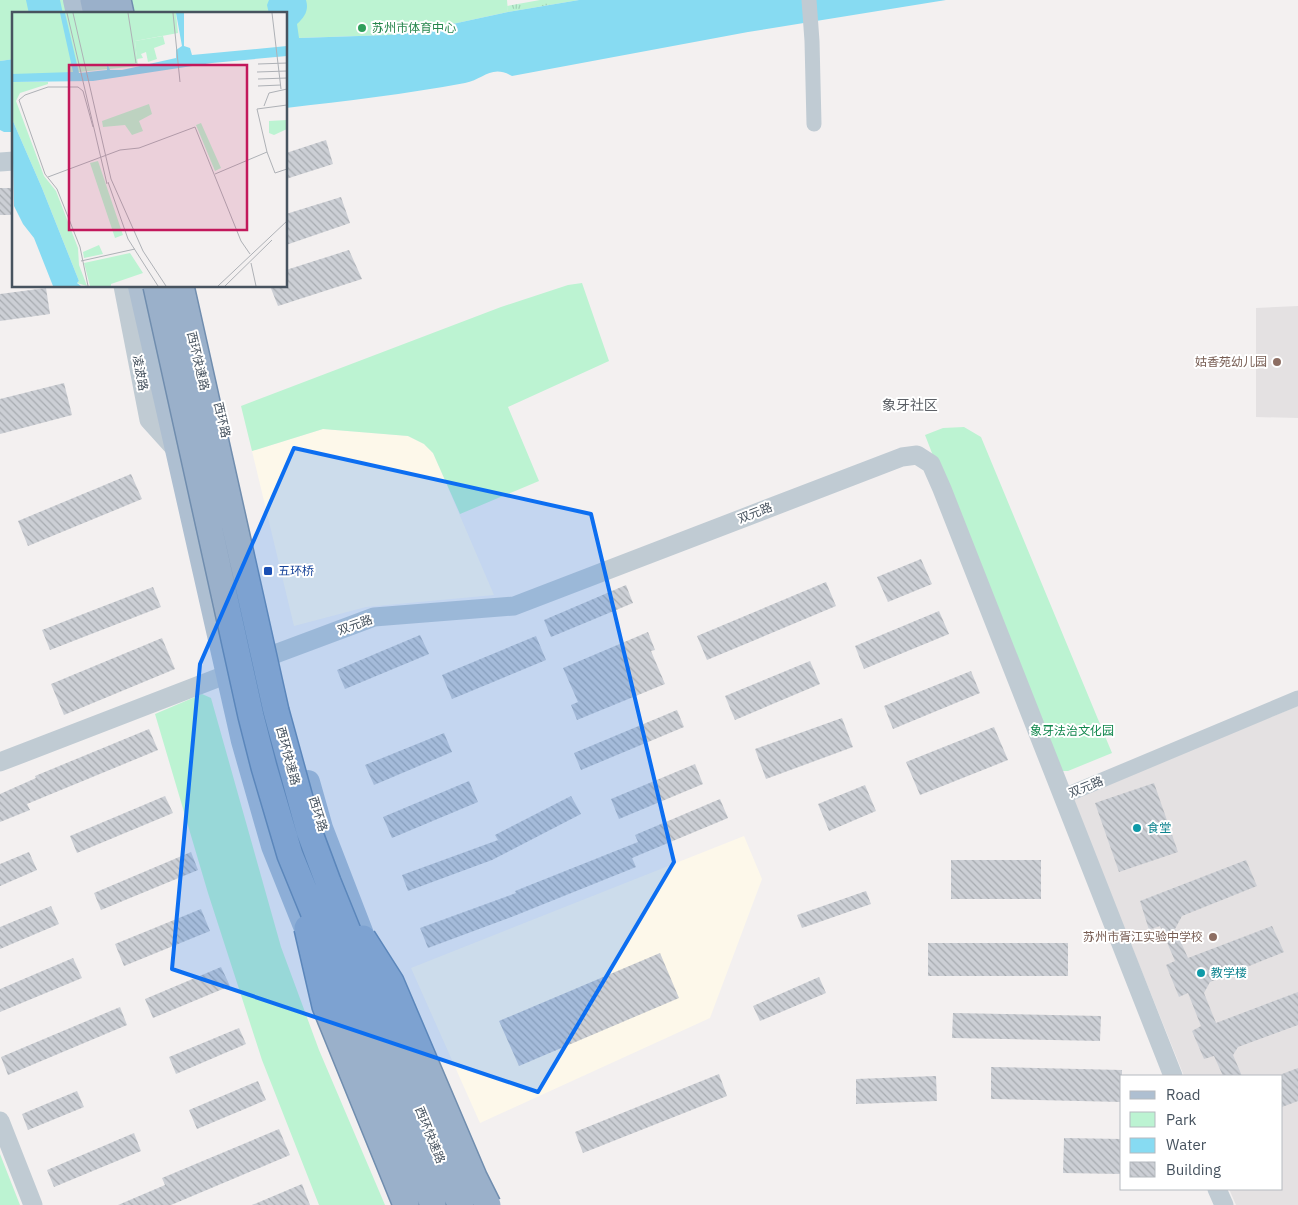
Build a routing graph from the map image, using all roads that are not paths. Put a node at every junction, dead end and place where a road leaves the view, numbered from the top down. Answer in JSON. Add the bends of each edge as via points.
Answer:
{"nodes":[{"id":1,"x":809,"y":0,"type":"edge"},
{"id":2,"x":814,"y":124,"type":"dead end"},
{"id":3,"x":123,"y":288,"type":"edge"},
{"id":4,"x":140,"y":288,"type":"edge"},
{"id":5,"x":156,"y":288,"type":"edge"},
{"id":6,"x":181,"y":288,"type":"edge"},
{"id":7,"x":192,"y":288,"type":"edge"},
{"id":8,"x":177,"y":451,"type":"junction"},
{"id":9,"x":275,"y":654,"type":"junction"},
{"id":10,"x":228,"y":674,"type":"junction"},
{"id":11,"x":1298,"y":698,"type":"edge"},
{"id":12,"x":0,"y":762,"type":"edge"},
{"id":13,"x":1064,"y":796,"type":"junction"},
{"id":14,"x":290,"y":855,"type":"junction"},
{"id":15,"x":328,"y":882,"type":"junction"},
{"id":16,"x":1173,"y":1075,"type":"edge"},
{"id":17,"x":0,"y":1121,"type":"edge"},
{"id":18,"x":1217,"y":1190,"type":"edge"},
{"id":19,"x":33,"y":1205,"type":"edge"},
{"id":20,"x":406,"y":1205,"type":"edge"},
{"id":21,"x":418,"y":1205,"type":"edge"},
{"id":22,"x":433,"y":1205,"type":"edge"},
{"id":23,"x":461,"y":1205,"type":"edge"},
{"id":24,"x":476,"y":1205,"type":"edge"},
{"id":25,"x":488,"y":1205,"type":"edge"},
{"id":26,"x":1224,"y":1205,"type":"edge"}],
"edges":[{"from":1,"to":2,"type":"street"},
{"from":3,"to":8,"type":"street","name":"凌波路","via":[[150,420]]},
{"from":4,"to":8,"type":"main road"},
{"from":5,"to":14,"type":"highway","name":"西环快速路","bridge":true,"via":[[251,716]]},
{"from":6,"to":15,"type":"highway","name":"西环快速路","bridge":true,"via":[[276,711],[308,831]]},
{"from":7,"to":9,"type":"main road","name":"西环路"},
{"from":8,"to":10,"type":"main road"},
{"from":9,"to":10,"type":"street","name":"双元路"},
{"from":9,"to":13,"type":"street","name":"双元路","via":[[374,617],[514,606],[902,457],[917,455],[931,464],[942,489]]},
{"from":9,"to":24,"type":"main road","name":"西环路","via":[[293,731],[322,828],[391,1008]]},
{"from":10,"to":12,"type":"street","name":"双元路"},
{"from":10,"to":21,"type":"main road","via":[[243,741],[274,846]]},
{"from":11,"to":13,"type":"street","name":"双元路"},
{"from":13,"to":16,"type":"street"},
{"from":14,"to":20,"type":"highway","bridge":true,"via":[[325,1006]]},
{"from":14,"to":22,"type":"highway","name":"西环快速路","bridge":true},
{"from":15,"to":23,"type":"highway","name":"西环快速路","bridge":true},
{"from":15,"to":25,"type":"highway","bridge":true,"via":[[391,982]]},
{"from":17,"to":19,"type":"street"},
{"from":18,"to":26,"type":"street"}]}
